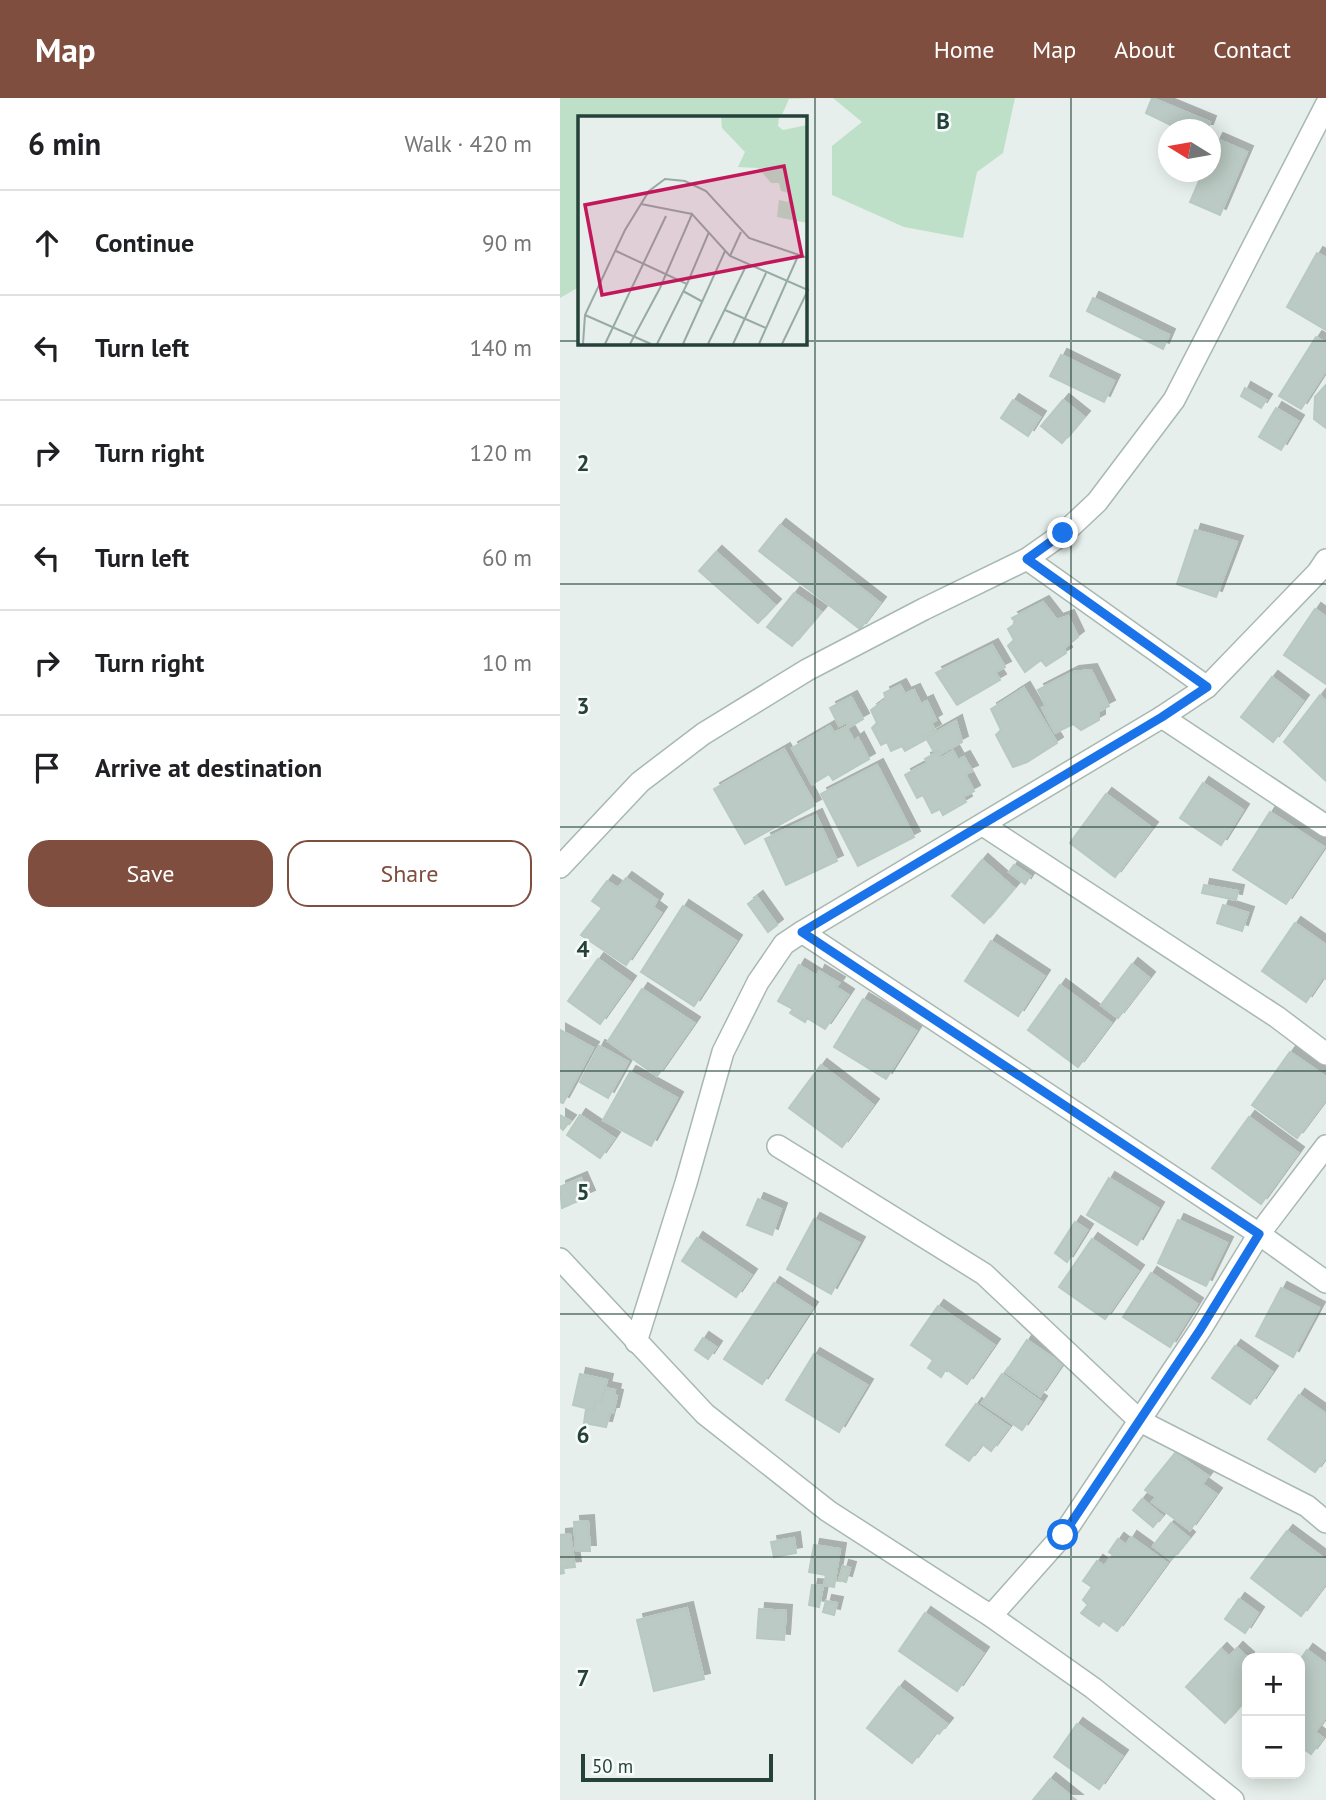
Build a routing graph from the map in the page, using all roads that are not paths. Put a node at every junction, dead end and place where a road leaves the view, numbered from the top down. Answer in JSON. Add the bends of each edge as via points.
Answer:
{"nodes":[{"id":1,"x":1326,"y":105,"type":"edge"},
{"id":2,"x":1321,"y":128,"type":"edge"},
{"id":3,"x":1027,"y":559,"type":"junction"},
{"id":4,"x":1323,"y":571,"type":"edge"},
{"id":5,"x":1207,"y":687,"type":"junction"},
{"id":6,"x":1162,"y":717,"type":"junction"},
{"id":7,"x":983,"y":825,"type":"junction"},
{"id":8,"x":1326,"y":827,"type":"edge"},
{"id":9,"x":560,"y":867,"type":"edge"},
{"id":10,"x":802,"y":932,"type":"junction"},
{"id":11,"x":1326,"y":1054,"type":"edge"},
{"id":12,"x":778,"y":1146,"type":"dead end"},
{"id":13,"x":1326,"y":1146,"type":"edge"},
{"id":14,"x":1259,"y":1234,"type":"junction"},
{"id":15,"x":560,"y":1259,"type":"edge"},
{"id":16,"x":1326,"y":1282,"type":"edge"},
{"id":17,"x":636,"y":1342,"type":"junction"},
{"id":18,"x":1140,"y":1421,"type":"junction"},
{"id":19,"x":1326,"y":1522,"type":"edge"},
{"id":20,"x":991,"y":1616,"type":"junction"},
{"id":21,"x":1234,"y":1800,"type":"edge"}],
"edges":[{"from":1,"to":2,"type":"street"},
{"from":2,"to":3,"type":"street","via":[[1260,230],[1174,400],[1097,502]]},
{"from":3,"to":5,"type":"street"},
{"from":3,"to":9,"type":"street","via":[[807,670],[703,734],[640,782]]},
{"from":4,"to":5,"type":"street"},
{"from":5,"to":6,"type":"street"},
{"from":6,"to":7,"type":"street"},
{"from":6,"to":8,"type":"street"},
{"from":7,"to":10,"type":"street"},
{"from":7,"to":11,"type":"street"},
{"from":10,"to":14,"type":"street"},
{"from":10,"to":17,"type":"street","via":[[784,944],[758,982],[723,1052]]},
{"from":12,"to":18,"type":"street","via":[[984,1274]]},
{"from":13,"to":14,"type":"street"},
{"from":14,"to":16,"type":"street"},
{"from":14,"to":18,"type":"street"},
{"from":15,"to":17,"type":"street"},
{"from":17,"to":20,"type":"street","via":[[705,1414],[828,1511]]},
{"from":18,"to":19,"type":"street","via":[[1307,1506]]},
{"from":18,"to":20,"type":"street","via":[[1063,1535]]},
{"from":20,"to":21,"type":"street","via":[[1093,1688]]}]}
